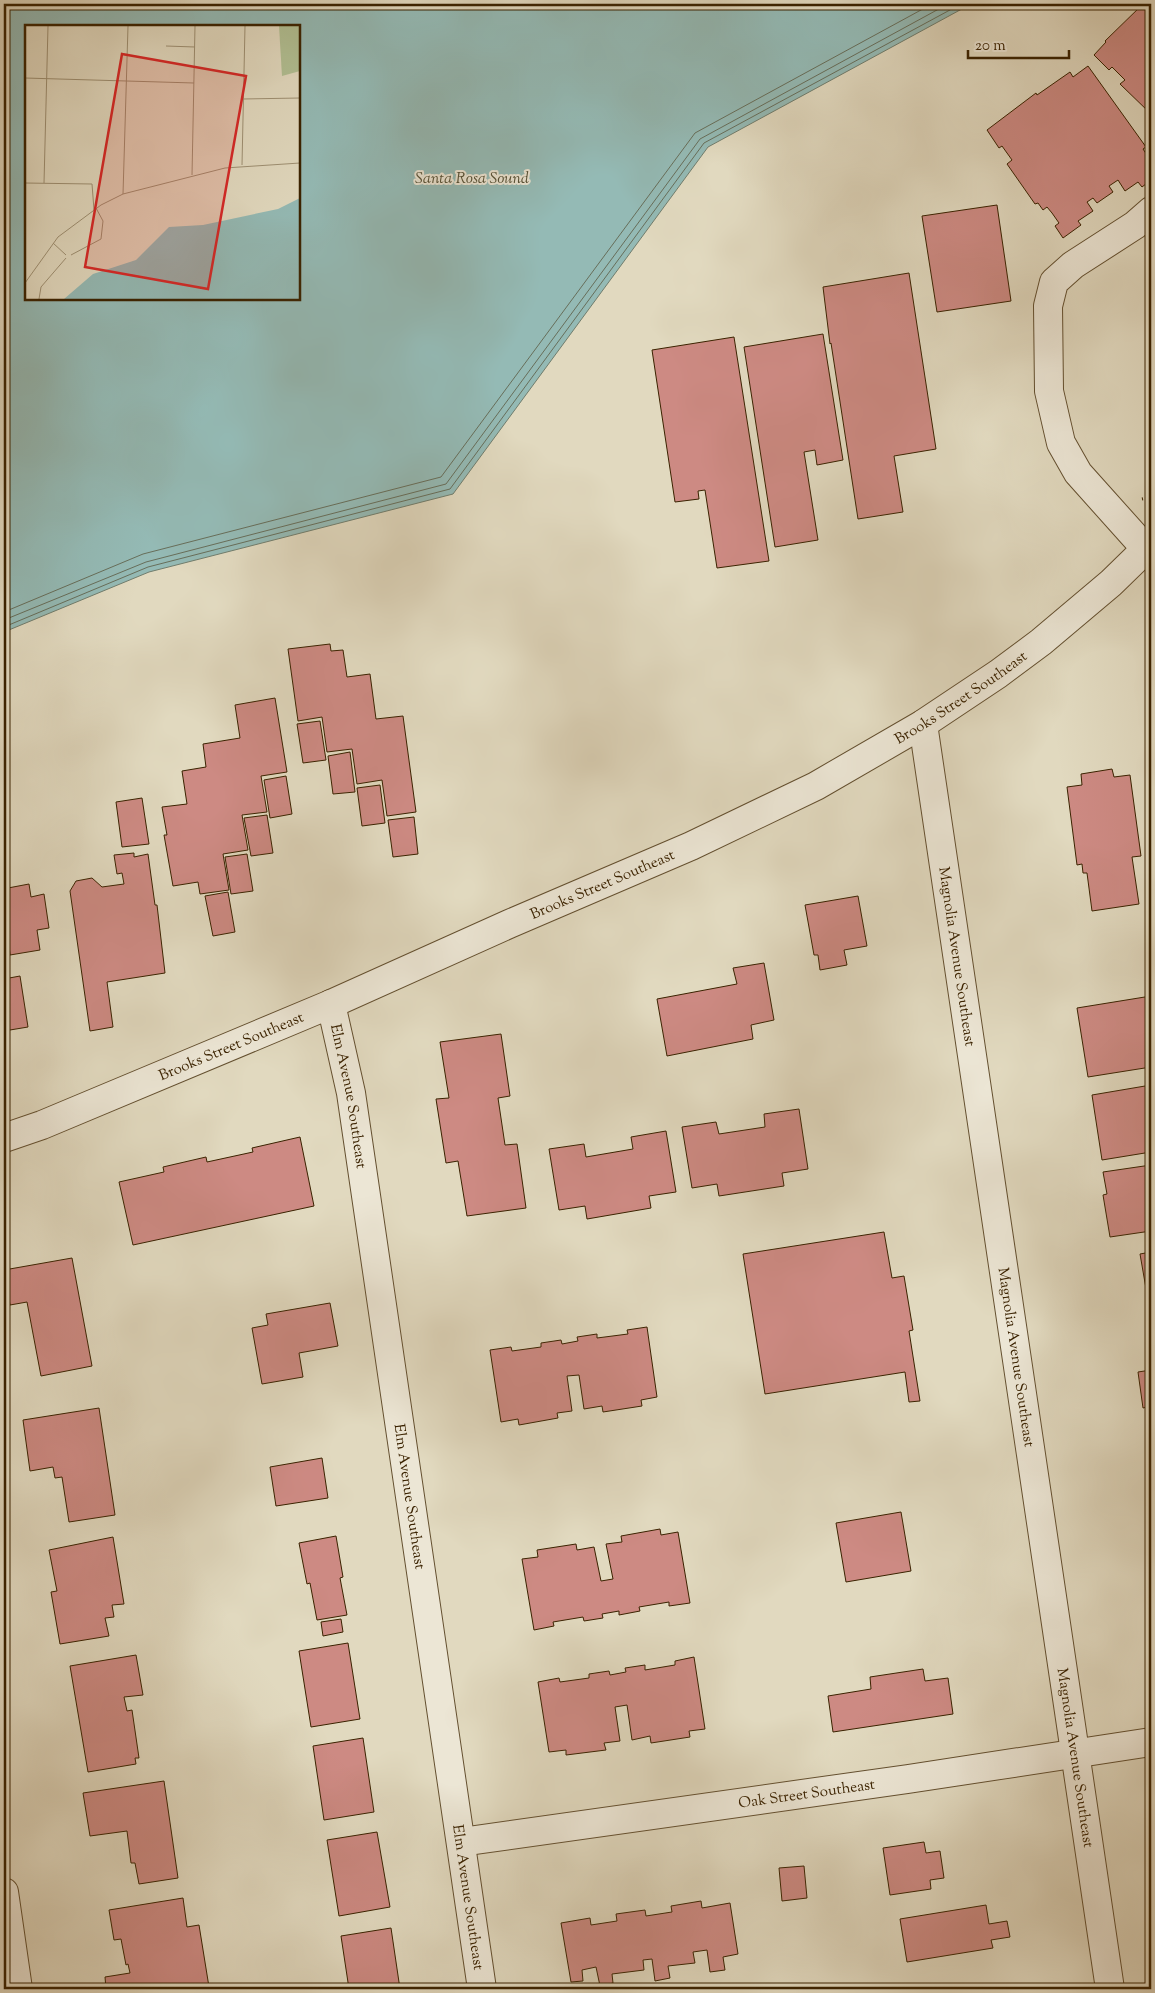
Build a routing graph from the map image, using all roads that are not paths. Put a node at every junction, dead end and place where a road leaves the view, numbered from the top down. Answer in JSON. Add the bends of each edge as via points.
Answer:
{"nodes":[{"id":1,"x":1151,"y":211,"type":"edge"},
{"id":2,"x":1148,"y":547,"type":"edge"},
{"id":3,"x":923,"y":724,"type":"junction"},
{"id":4,"x":331,"y":1004,"type":"junction"},
{"id":5,"x":4,"y":1138,"type":"edge"},
{"id":6,"x":1151,"y":1742,"type":"edge"},
{"id":7,"x":1075,"y":1754,"type":"junction"},
{"id":8,"x":461,"y":1842,"type":"junction"},
{"id":9,"x":4,"y":1892,"type":"edge"},
{"id":10,"x":18,"y":1989,"type":"edge"},
{"id":11,"x":482,"y":1989,"type":"edge"},
{"id":12,"x":1110,"y":1989,"type":"edge"}],
"edges":[{"from":1,"to":2,"type":"street","via":[[1054,282],[1048,306],[1049,391],[1061,443],[1078,474]]},
{"from":2,"to":3,"type":"street","name":"Brooks Street Southeast","via":[[1111,584],[1041,642]]},
{"from":3,"to":4,"type":"street","name":"Brooks Street Southeast","via":[[816,786],[691,846]]},
{"from":3,"to":7,"type":"street","name":"Magnolia Avenue Southeast"},
{"from":4,"to":5,"type":"street","name":"Brooks Street Southeast","via":[[51,1122]]},
{"from":4,"to":8,"type":"street","name":"Elm Avenue Southeast","via":[[351,1093]]},
{"from":6,"to":7,"type":"street","name":"Oak Street Southeast"},
{"from":7,"to":8,"type":"street","name":"Oak Street Southeast"},
{"from":7,"to":12,"type":"street","name":"Magnolia Avenue Southeast"},
{"from":8,"to":11,"type":"street","name":"Elm Avenue Southeast"},
{"from":9,"to":10,"type":"street"}]}
